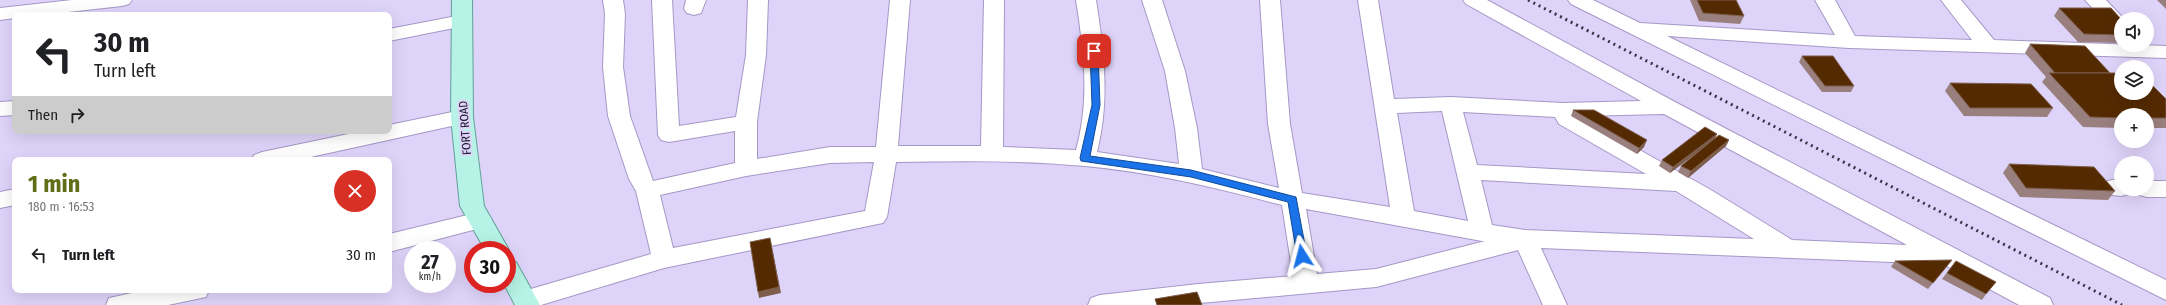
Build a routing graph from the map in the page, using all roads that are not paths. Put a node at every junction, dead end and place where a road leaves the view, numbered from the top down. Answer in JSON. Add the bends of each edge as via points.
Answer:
{"nodes":[{"id":1,"x":122,"y":0,"type":"edge"},
{"id":2,"x":462,"y":0,"type":"edge"},
{"id":3,"x":613,"y":0,"type":"edge"},
{"id":4,"x":662,"y":0,"type":"edge"},
{"id":5,"x":758,"y":0,"type":"edge"},
{"id":6,"x":900,"y":0,"type":"edge"},
{"id":7,"x":994,"y":0,"type":"edge"},
{"id":8,"x":1086,"y":0,"type":"edge"},
{"id":9,"x":1152,"y":0,"type":"edge"},
{"id":10,"x":1270,"y":0,"type":"edge"},
{"id":11,"x":1368,"y":0,"type":"edge"},
{"id":12,"x":1473,"y":0,"type":"edge"},
{"id":13,"x":1578,"y":0,"type":"edge"},
{"id":14,"x":1825,"y":0,"type":"edge"},
{"id":15,"x":1951,"y":0,"type":"edge"},
{"id":16,"x":2095,"y":0,"type":"edge"},
{"id":17,"x":17,"y":12,"type":"edge"},
{"id":18,"x":12,"y":13,"type":"edge"},
{"id":19,"x":0,"y":14,"type":"edge"},
{"id":20,"x":2114,"y":20,"type":"edge"},
{"id":21,"x":462,"y":21,"type":"junction"},
{"id":22,"x":1630,"y":26,"type":"junction"},
{"id":23,"x":392,"y":34,"type":"edge"},
{"id":24,"x":1848,"y":42,"type":"junction"},
{"id":25,"x":1988,"y":44,"type":"junction"},
{"id":26,"x":2114,"y":47,"type":"edge"},
{"id":27,"x":2154,"y":50,"type":"edge"},
{"id":28,"x":2166,"y":52,"type":"edge"},
{"id":29,"x":1451,"y":104,"type":"junction"},
{"id":30,"x":1385,"y":106,"type":"junction"},
{"id":31,"x":1668,"y":107,"type":"junction"},
{"id":32,"x":12,"y":108,"type":"edge"},
{"id":33,"x":0,"y":109,"type":"edge"},
{"id":34,"x":1563,"y":110,"type":"junction"},
{"id":35,"x":462,"y":117,"type":"junction"},
{"id":36,"x":746,"y":122,"type":"junction"},
{"id":37,"x":392,"y":132,"type":"edge"},
{"id":38,"x":383,"y":134,"type":"edge"},
{"id":39,"x":886,"y":154,"type":"junction"},
{"id":40,"x":992,"y":154,"type":"junction"},
{"id":41,"x":276,"y":157,"type":"edge"},
{"id":42,"x":1085,"y":158,"type":"junction"},
{"id":43,"x":746,"y":168,"type":"junction"},
{"id":44,"x":1469,"y":172,"type":"junction"},
{"id":45,"x":1191,"y":174,"type":"junction"},
{"id":46,"x":1680,"y":183,"type":"junction"},
{"id":47,"x":2154,"y":189,"type":"edge"},
{"id":48,"x":2166,"y":189,"type":"edge"},
{"id":49,"x":647,"y":190,"type":"junction"},
{"id":50,"x":12,"y":198,"type":"edge"},
{"id":51,"x":1292,"y":199,"type":"junction"},
{"id":52,"x":0,"y":200,"type":"edge"},
{"id":53,"x":1403,"y":218,"type":"junction"},
{"id":54,"x":480,"y":220,"type":"junction"},
{"id":55,"x":1482,"y":232,"type":"junction"},
{"id":56,"x":1525,"y":239,"type":"junction"},
{"id":57,"x":492,"y":241,"type":"edge"},
{"id":58,"x":392,"y":242,"type":"edge"},
{"id":59,"x":1790,"y":249,"type":"junction"},
{"id":60,"x":1949,"y":255,"type":"junction"},
{"id":61,"x":664,"y":259,"type":"junction"},
{"id":62,"x":516,"y":284,"type":"edge"},
{"id":63,"x":1306,"y":284,"type":"junction"},
{"id":64,"x":2166,"y":291,"type":"edge"},
{"id":65,"x":181,"y":293,"type":"edge"},
{"id":66,"x":527,"y":303,"type":"edge"},
{"id":67,"x":118,"y":305,"type":"edge"},
{"id":68,"x":1100,"y":305,"type":"edge"},
{"id":69,"x":1555,"y":305,"type":"edge"},
{"id":70,"x":2041,"y":305,"type":"edge"}],
"edges":[{"from":1,"to":17,"type":"street"},
{"from":2,"to":21,"type":"main road","name":"FORT ROAD"},
{"from":3,"to":49,"type":"street","via":[[613,66],[619,116],[640,179]]},
{"from":4,"to":36,"type":"street","via":[[661,30],[668,92],[669,135]]},
{"from":5,"to":36,"type":"street","via":[[756,55]]},
{"from":6,"to":39,"type":"street"},
{"from":7,"to":40,"type":"street"},
{"from":8,"to":42,"type":"street","via":[[1096,63],[1096,105]]},
{"from":9,"to":45,"type":"street","via":[[1175,71]]},
{"from":10,"to":51,"type":"street","via":[[1279,124]]},
{"from":11,"to":30,"type":"street"},
{"from":12,"to":31,"type":"street"},
{"from":13,"to":22,"type":"street"},
{"from":14,"to":24,"type":"street"},
{"from":15,"to":25,"type":"street"},
{"from":16,"to":20,"type":"street"},
{"from":18,"to":19,"type":"street"},
{"from":21,"to":23,"type":"street"},
{"from":21,"to":35,"type":"main road","name":"FORT ROAD"},
{"from":22,"to":24,"type":"street","via":[[1706,34]]},
{"from":22,"to":64,"type":"street"},
{"from":24,"to":25,"type":"street"},
{"from":25,"to":26,"type":"street"},
{"from":27,"to":28,"type":"street"},
{"from":29,"to":30,"type":"street"},
{"from":29,"to":34,"type":"street"},
{"from":29,"to":44,"type":"street"},
{"from":30,"to":53,"type":"street"},
{"from":31,"to":34,"type":"street"},
{"from":31,"to":60,"type":"street"},
{"from":32,"to":33,"type":"street"},
{"from":34,"to":46,"type":"street","via":[[1567,119]]},
{"from":35,"to":37,"type":"street"},
{"from":35,"to":54,"type":"main road","name":"FORT ROAD","via":[[472,206]]},
{"from":36,"to":43,"type":"street"},
{"from":38,"to":41,"type":"street"},
{"from":39,"to":40,"type":"street"},
{"from":39,"to":43,"type":"street","via":[[830,155]]},
{"from":39,"to":61,"type":"street","via":[[875,217]]},
{"from":40,"to":42,"type":"street"},
{"from":42,"to":45,"type":"street"},
{"from":43,"to":49,"type":"street"},
{"from":44,"to":46,"type":"street"},
{"from":44,"to":55,"type":"street"},
{"from":45,"to":51,"type":"street"},
{"from":46,"to":59,"type":"street"},
{"from":47,"to":48,"type":"street"},
{"from":49,"to":61,"type":"street"},
{"from":50,"to":52,"type":"street"},
{"from":51,"to":53,"type":"street"},
{"from":51,"to":63,"type":"street"},
{"from":53,"to":55,"type":"street"},
{"from":54,"to":57,"type":"main road","name":"FORT ROAD"},
{"from":54,"to":58,"type":"street"},
{"from":55,"to":56,"type":"street"},
{"from":56,"to":59,"type":"street"},
{"from":56,"to":63,"type":"street","via":[[1376,278]]},
{"from":56,"to":69,"type":"street"},
{"from":59,"to":60,"type":"street"},
{"from":60,"to":70,"type":"street"},
{"from":61,"to":66,"type":"street"},
{"from":62,"to":66,"type":"main road"},
{"from":63,"to":68,"type":"street"},
{"from":65,"to":67,"type":"street"}]}
